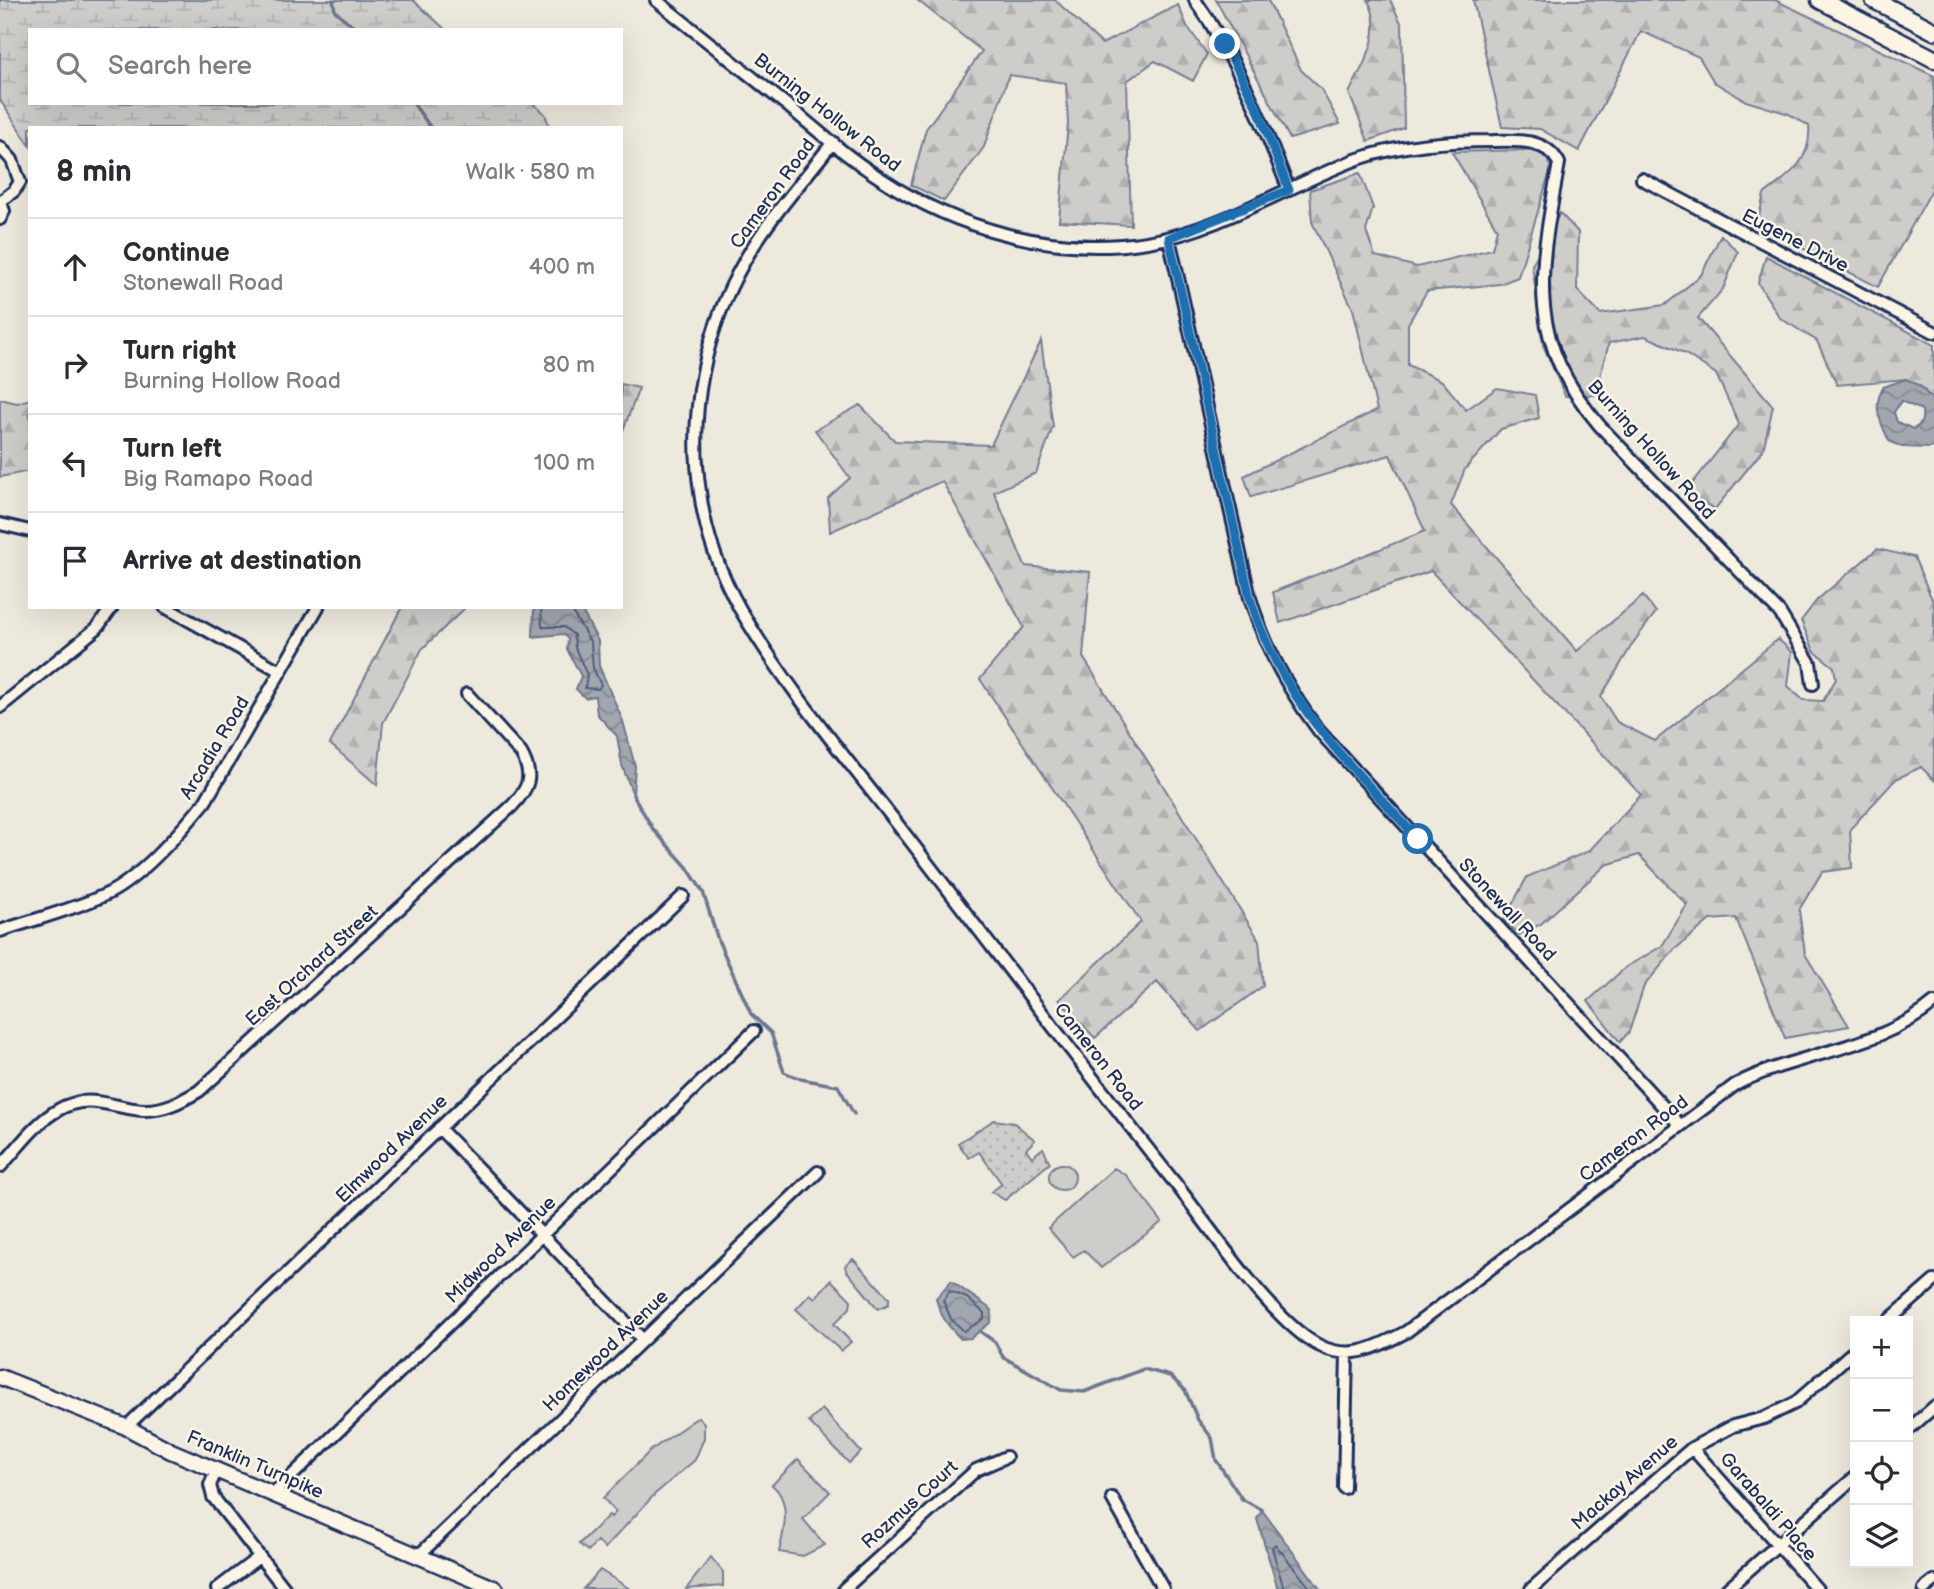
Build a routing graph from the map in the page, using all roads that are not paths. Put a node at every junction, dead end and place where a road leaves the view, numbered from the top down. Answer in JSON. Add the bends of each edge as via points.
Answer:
{"nodes":[{"id":1,"x":656,"y":0,"type":"edge"},
{"id":2,"x":1195,"y":0,"type":"edge"},
{"id":3,"x":1820,"y":0,"type":"edge"},
{"id":4,"x":1874,"y":0,"type":"edge"},
{"id":5,"x":1934,"y":31,"type":"edge"},
{"id":6,"x":1934,"y":59,"type":"edge"},
{"id":7,"x":832,"y":142,"type":"junction"},
{"id":8,"x":0,"y":147,"type":"edge"},
{"id":9,"x":1642,"y":179,"type":"dead end"},
{"id":10,"x":1289,"y":190,"type":"junction"},
{"id":11,"x":1,"y":201,"type":"edge"},
{"id":12,"x":0,"y":219,"type":"edge"},
{"id":13,"x":1169,"y":238,"type":"junction"},
{"id":14,"x":1934,"y":332,"type":"edge"},
{"id":15,"x":0,"y":524,"type":"edge"},
{"id":16,"x":28,"y":531,"type":"edge"},
{"id":17,"x":110,"y":609,"type":"edge"},
{"id":18,"x":169,"y":609,"type":"edge"},
{"id":19,"x":317,"y":609,"type":"edge"},
{"id":20,"x":280,"y":671,"type":"junction"},
{"id":21,"x":1813,"y":684,"type":"dead end"},
{"id":22,"x":467,"y":694,"type":"dead end"},
{"id":23,"x":0,"y":707,"type":"edge"},
{"id":24,"x":683,"y":895,"type":"dead end"},
{"id":25,"x":0,"y":931,"type":"edge"},
{"id":26,"x":1934,"y":1003,"type":"edge"},
{"id":27,"x":754,"y":1031,"type":"dead end"},
{"id":28,"x":1680,"y":1125,"type":"junction"},
{"id":29,"x":439,"y":1128,"type":"junction"},
{"id":30,"x":0,"y":1167,"type":"edge"},
{"id":31,"x":818,"y":1172,"type":"dead end"},
{"id":32,"x":542,"y":1235,"type":"junction"},
{"id":33,"x":1934,"y":1281,"type":"edge"},
{"id":34,"x":1894,"y":1316,"type":"edge"},
{"id":35,"x":643,"y":1340,"type":"junction"},
{"id":36,"x":1347,"y":1353,"type":"junction"},
{"id":37,"x":1850,"y":1354,"type":"edge"},
{"id":38,"x":0,"y":1377,"type":"edge"},
{"id":39,"x":1934,"y":1407,"type":"edge"},
{"id":40,"x":1913,"y":1426,"type":"edge"},
{"id":41,"x":126,"y":1427,"type":"junction"},
{"id":42,"x":1692,"y":1448,"type":"junction"},
{"id":43,"x":1006,"y":1457,"type":"dead end"},
{"id":44,"x":217,"y":1469,"type":"junction"},
{"id":45,"x":1850,"y":1480,"type":"edge"},
{"id":46,"x":1344,"y":1488,"type":"dead end"},
{"id":47,"x":273,"y":1494,"type":"junction"},
{"id":48,"x":1112,"y":1498,"type":"dead end"},
{"id":49,"x":1778,"y":1545,"type":"junction"},
{"id":50,"x":418,"y":1556,"type":"junction"},
{"id":51,"x":260,"y":1557,"type":"junction"},
{"id":52,"x":1934,"y":1581,"type":"edge"},
{"id":53,"x":217,"y":1589,"type":"edge"},
{"id":54,"x":285,"y":1589,"type":"edge"},
{"id":55,"x":496,"y":1589,"type":"edge"},
{"id":56,"x":844,"y":1589,"type":"edge"},
{"id":57,"x":1163,"y":1589,"type":"edge"},
{"id":58,"x":1531,"y":1589,"type":"edge"},
{"id":59,"x":1727,"y":1589,"type":"edge"},
{"id":60,"x":1817,"y":1589,"type":"edge"},
{"id":61,"x":1924,"y":1589,"type":"edge"}],
"edges":[{"from":1,"to":7,"type":"street","name":"Burning Hollow Road"},
{"from":2,"to":10,"type":"street","via":[[1225,44],[1259,112]]},
{"from":3,"to":6,"type":"highway"},
{"from":4,"to":5,"type":"highway"},
{"from":7,"to":13,"type":"street","name":"Burning Hollow Road","via":[[909,197],[999,232],[1046,242],[1094,245]]},
{"from":7,"to":36,"type":"street","name":"Cameron Road","via":[[745,260],[710,341],[698,404],[696,465],[706,524],[723,574],[754,631],[822,725],[1236,1261],[1310,1340]]},
{"from":8,"to":11,"type":"street","via":[[12,160],[20,182]]},
{"from":9,"to":14,"type":"street","name":"Eugene Drive"},
{"from":10,"to":13,"type":"street","name":"Burning Hollow Road"},
{"from":10,"to":21,"type":"street","name":"Burning Hollow Road","via":[[1358,160],[1430,144],[1510,140],[1541,144],[1553,151],[1559,163],[1543,245],[1541,293],[1560,368],[1600,426],[1780,613],[1810,663]]},
{"from":11,"to":12,"type":"street","via":[[4,211]]},
{"from":13,"to":28,"type":"street","name":"Stonewall Road","via":[[1250,598],[1283,679],[1319,731]]},
{"from":15,"to":16,"type":"street"},
{"from":17,"to":23,"type":"street","via":[[97,628]]},
{"from":18,"to":20,"type":"street"},
{"from":19,"to":20,"type":"street","name":"Arcadia Road"},
{"from":20,"to":25,"type":"street","name":"Arcadia Road","via":[[205,803],[166,845],[107,894]]},
{"from":22,"to":30,"type":"street","name":"East Orchard Street","via":[[528,765],[528,788],[512,806],[199,1091],[173,1105],[150,1110],[94,1100],[59,1109]]},
{"from":24,"to":29,"type":"street","name":"Elmwood Avenue"},
{"from":26,"to":28,"type":"street","name":"Cameron Road","via":[[1888,1031],[1754,1075]]},
{"from":27,"to":32,"type":"street","name":"Midwood Avenue"},
{"from":28,"to":36,"type":"street","name":"Cameron Road","via":[[1437,1311],[1374,1348]]},
{"from":29,"to":32,"type":"street"},
{"from":29,"to":41,"type":"street","name":"Elmwood Avenue"},
{"from":31,"to":35,"type":"street","name":"Homewood Avenue"},
{"from":32,"to":35,"type":"street"},
{"from":32,"to":47,"type":"street","name":"Midwood Avenue"},
{"from":33,"to":34,"type":"street"},
{"from":35,"to":50,"type":"street","name":"Homewood Avenue"},
{"from":36,"to":46,"type":"street"},
{"from":37,"to":42,"type":"street","name":"Mackay Avenue","via":[[1795,1403],[1733,1426]]},
{"from":38,"to":41,"type":"main road","name":"Franklin Turnpike"},
{"from":39,"to":40,"type":"street"},
{"from":41,"to":44,"type":"main road","name":"Franklin Turnpike"},
{"from":42,"to":49,"type":"street","name":"Garabaldi Place"},
{"from":42,"to":58,"type":"street","name":"Mackay Avenue"},
{"from":43,"to":56,"type":"street","name":"Rozmus Court","via":[[975,1470]]},
{"from":44,"to":47,"type":"main road","name":"Franklin Turnpike"},
{"from":44,"to":51,"type":"street","via":[[210,1485],[213,1497]]},
{"from":45,"to":49,"type":"street"},
{"from":47,"to":50,"type":"main road","name":"Franklin Turnpike"},
{"from":48,"to":57,"type":"street"},
{"from":49,"to":59,"type":"street"},
{"from":49,"to":60,"type":"street","name":"Garabaldi Place"},
{"from":50,"to":55,"type":"main road","name":"Franklin Turnpike"},
{"from":51,"to":53,"type":"street"},
{"from":51,"to":54,"type":"street"},
{"from":52,"to":61,"type":"street"}]}
